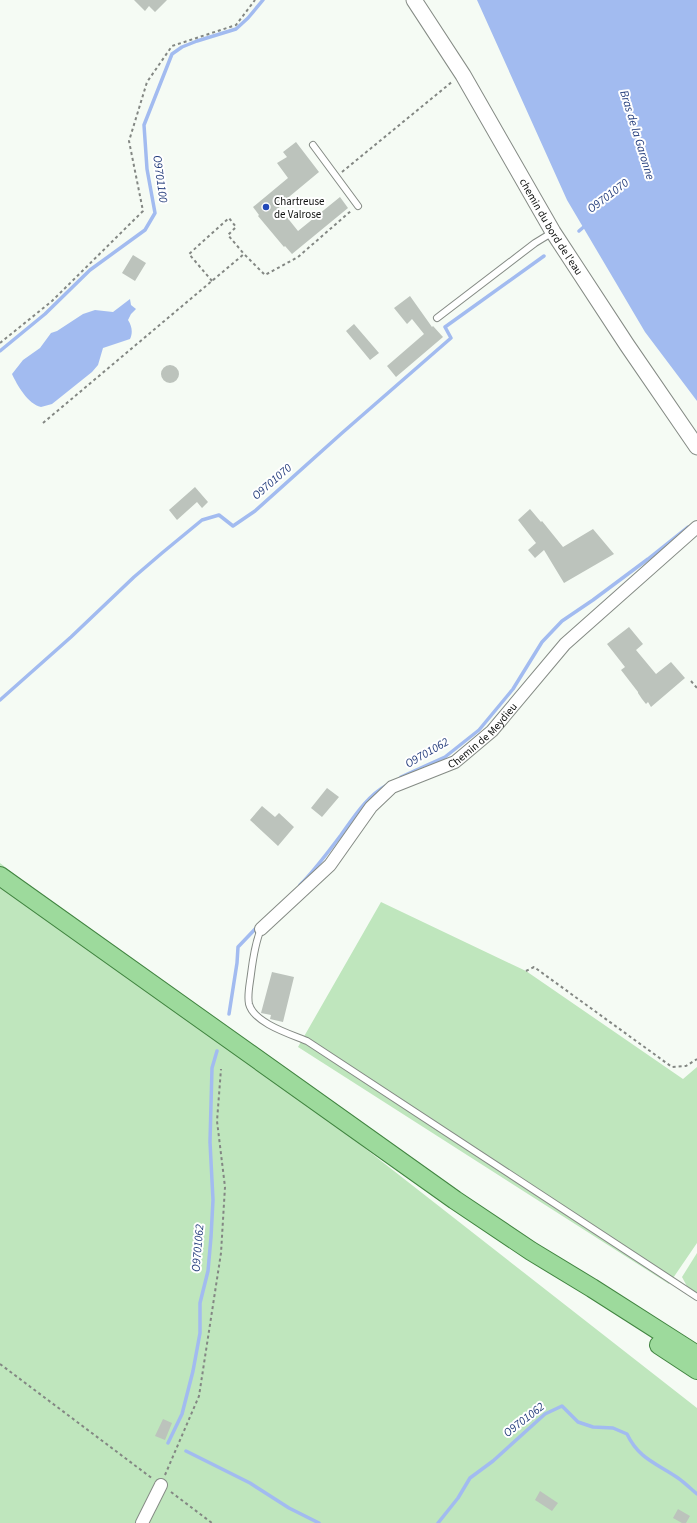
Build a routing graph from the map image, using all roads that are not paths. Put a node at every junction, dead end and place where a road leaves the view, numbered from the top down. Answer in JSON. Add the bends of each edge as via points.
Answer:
{"nodes":[{"id":1,"x":414,"y":0,"type":"edge"},
{"id":2,"x":313,"y":145,"type":"dead end"},
{"id":3,"x":358,"y":206,"type":"road end"},
{"id":4,"x":553,"y":232,"type":"junction"},
{"id":5,"x":437,"y":318,"type":"dead end"},
{"id":6,"x":697,"y":447,"type":"edge"},
{"id":7,"x":697,"y":527,"type":"edge"},
{"id":8,"x":0,"y":876,"type":"edge"},
{"id":9,"x":261,"y":929,"type":"joint"},
{"id":10,"x":531,"y":1251,"type":"junction"},
{"id":11,"x":697,"y":1297,"type":"edge"},
{"id":12,"x":697,"y":1355,"type":"edge"},
{"id":13,"x":697,"y":1370,"type":"edge"},
{"id":14,"x":161,"y":1485,"type":"road end"},
{"id":15,"x":142,"y":1523,"type":"edge"}],
"edges":[{"from":1,"to":4,"type":"street","name":"chemin du bord de l'eau","via":[[463,75]]},
{"from":2,"to":3,"type":"lane"},
{"from":4,"to":5,"type":"lane"},
{"from":4,"to":6,"type":"street","name":"chemin du bord de l'eau"},
{"from":7,"to":9,"type":"street","name":"Chemin de Meydieu","via":[[565,644],[492,731],[455,762],[392,787],[371,807],[330,865]]},
{"from":8,"to":10,"type":"main road","via":[[455,1200]]},
{"from":9,"to":11,"type":"lane","via":[[256,940],[249,1004],[254,1014],[262,1021],[307,1041]]},
{"from":10,"to":12,"type":"main road"},
{"from":10,"to":13,"type":"main road","via":[[585,1296]]},
{"from":14,"to":15,"type":"street"}]}
